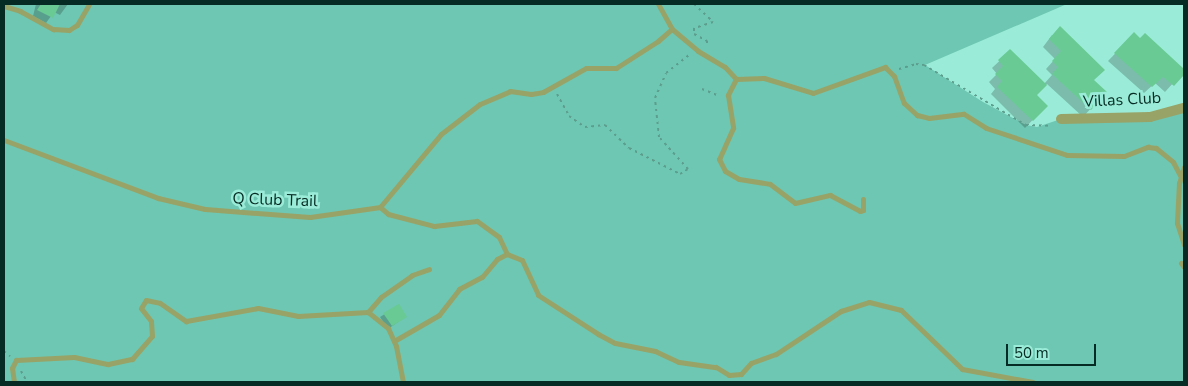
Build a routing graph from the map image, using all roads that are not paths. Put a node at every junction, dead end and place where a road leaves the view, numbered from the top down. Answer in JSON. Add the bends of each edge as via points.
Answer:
{"nodes":[{"id":1,"x":89,"y":4,"type":"edge"},
{"id":2,"x":658,"y":4,"type":"edge"},
{"id":3,"x":4,"y":6,"type":"edge"},
{"id":4,"x":672,"y":29,"type":"junction"},
{"id":5,"x":736,"y":79,"type":"junction"},
{"id":6,"x":1184,"y":108,"type":"edge"},
{"id":7,"x":1061,"y":119,"type":"road end"},
{"id":8,"x":4,"y":140,"type":"edge"},
{"id":9,"x":1184,"y":167,"type":"edge"},
{"id":10,"x":1180,"y":175,"type":"junction"},
{"id":11,"x":863,"y":199,"type":"dead end"},
{"id":12,"x":380,"y":207,"type":"junction"},
{"id":13,"x":1184,"y":246,"type":"edge"},
{"id":14,"x":507,"y":254,"type":"junction"},
{"id":15,"x":429,"y":269,"type":"dead end"},
{"id":16,"x":368,"y":312,"type":"junction"},
{"id":17,"x":394,"y":341,"type":"junction"},
{"id":18,"x":14,"y":382,"type":"edge"},
{"id":19,"x":401,"y":382,"type":"edge"},
{"id":20,"x":1033,"y":382,"type":"edge"}],
"edges":[{"from":1,"to":3,"type":"lane","via":[[77,25],[69,30],[54,29]]},
{"from":2,"to":4,"type":"lane"},
{"from":4,"to":5,"type":"lane","via":[[698,51],[725,67]]},
{"from":4,"to":12,"type":"lane","via":[[616,68],[586,68],[543,92],[510,91],[480,104],[441,134],[407,170]]},
{"from":5,"to":10,"type":"lane","via":[[764,78],[813,93],[885,67],[892,71],[904,103],[922,117],[964,114],[986,128],[1067,155],[1124,156],[1148,147],[1156,148],[1173,162]]},
{"from":5,"to":11,"type":"lane","via":[[728,95],[733,128],[719,158],[729,174],[770,184],[795,203],[830,195],[860,211],[863,210]]},
{"from":6,"to":7,"type":"street","name":"Villas Club","via":[[1150,117]]},
{"from":8,"to":12,"type":"lane","name":"Q Club Trail","via":[[158,198],[205,209],[310,217]]},
{"from":9,"to":10,"type":"lane"},
{"from":10,"to":13,"type":"lane","via":[[1178,223]]},
{"from":12,"to":14,"type":"lane","via":[[388,214],[434,226],[478,221],[499,237]]},
{"from":14,"to":17,"type":"lane","via":[[497,259],[482,277],[459,289],[439,315]]},
{"from":14,"to":20,"type":"lane","via":[[522,260],[538,295],[598,334],[615,343],[654,351],[689,364],[716,367],[729,374],[741,374],[752,362],[776,354],[841,311],[869,302],[901,310],[962,369]]},
{"from":15,"to":16,"type":"lane","via":[[412,275],[381,297]]},
{"from":16,"to":17,"type":"lane","via":[[388,328]]},
{"from":16,"to":18,"type":"lane","via":[[298,316],[258,308],[186,321],[160,303],[146,300],[141,308],[151,321],[152,336],[132,359],[108,364],[74,357],[16,360],[12,368]]},
{"from":17,"to":19,"type":"lane"}]}
